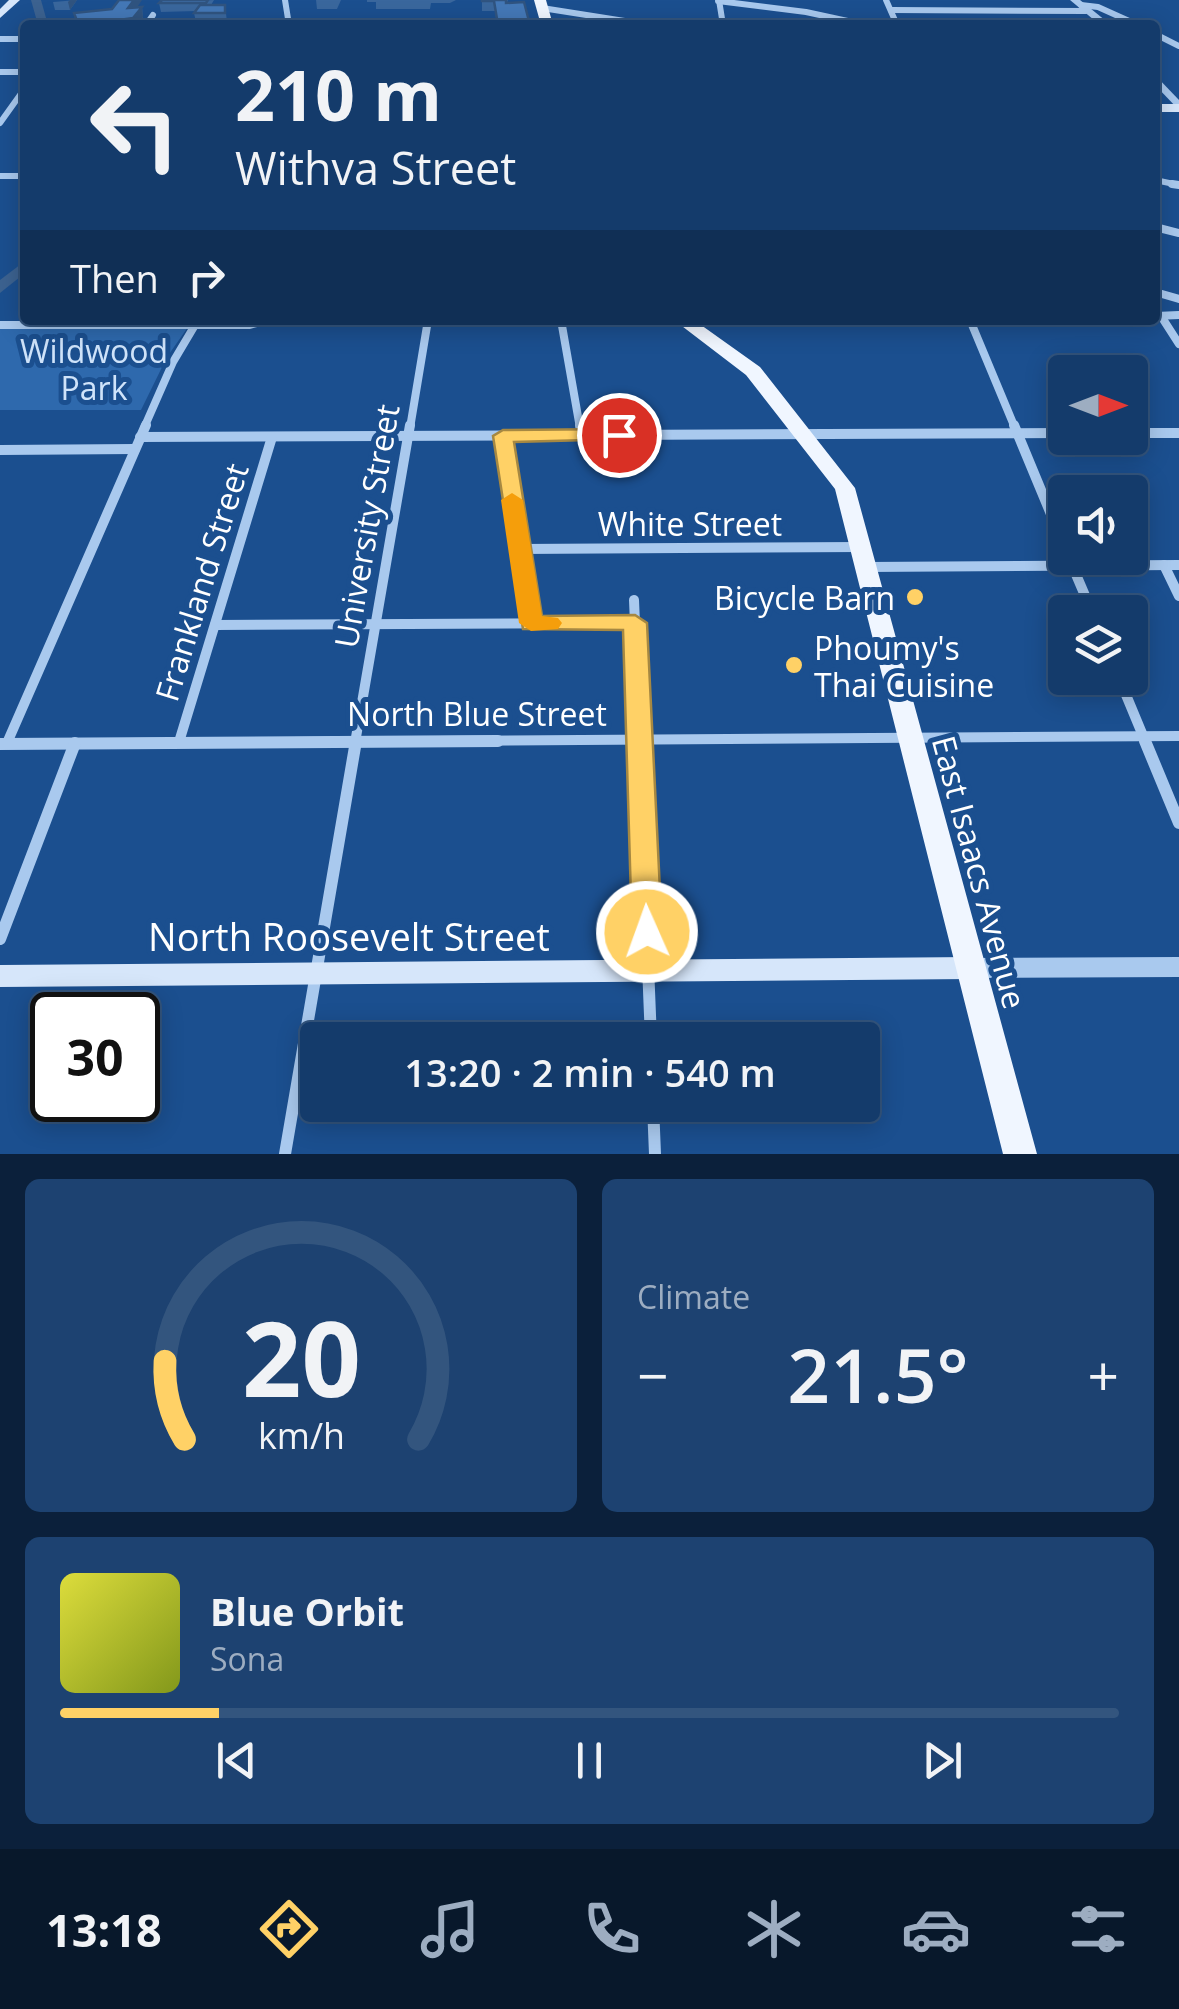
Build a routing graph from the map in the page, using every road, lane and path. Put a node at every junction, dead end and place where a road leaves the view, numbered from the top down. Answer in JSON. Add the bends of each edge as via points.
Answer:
{"nodes":[{"id":1,"x":15,"y":0,"type":"edge"},
{"id":2,"x":886,"y":0,"type":"edge"},
{"id":3,"x":719,"y":1,"type":"edge"},
{"id":4,"x":541,"y":4,"type":"edge"},
{"id":5,"x":1080,"y":5,"type":"edge"},
{"id":6,"x":891,"y":10,"type":"junction"},
{"id":7,"x":153,"y":14,"type":"dead end"},
{"id":8,"x":0,"y":16,"type":"edge"},
{"id":9,"x":149,"y":20,"type":"edge"},
{"id":10,"x":624,"y":20,"type":"edge"},
{"id":11,"x":843,"y":20,"type":"edge"},
{"id":12,"x":896,"y":20,"type":"edge"},
{"id":13,"x":1127,"y":20,"type":"edge"},
{"id":14,"x":1160,"y":84,"type":"edge"},
{"id":15,"x":20,"y":95,"type":"edge"},
{"id":16,"x":1179,"y":108,"type":"edge"},
{"id":17,"x":0,"y":123,"type":"edge"},
{"id":18,"x":1160,"y":319,"type":"edge"},
{"id":19,"x":195,"y":325,"type":"edge"},
{"id":20,"x":427,"y":325,"type":"edge"},
{"id":21,"x":562,"y":325,"type":"edge"},
{"id":22,"x":690,"y":325,"type":"edge"},
{"id":23,"x":972,"y":325,"type":"edge"},
{"id":24,"x":1179,"y":344,"type":"edge"},
{"id":25,"x":1048,"y":433,"type":"edge"},
{"id":26,"x":1148,"y":433,"type":"edge"},
{"id":27,"x":1179,"y":433,"type":"edge"},
{"id":28,"x":806,"y":434,"type":"junction"},
{"id":29,"x":1017,"y":434,"type":"junction"},
{"id":30,"x":408,"y":436,"type":"junction"},
{"id":31,"x":503,"y":436,"type":"junction"},
{"id":32,"x":582,"y":436,"type":"junction"},
{"id":33,"x":140,"y":437,"type":"junction"},
{"id":34,"x":272,"y":437,"type":"junction"},
{"id":35,"x":135,"y":449,"type":"junction"},
{"id":36,"x":0,"y":450,"type":"edge"},
{"id":37,"x":1048,"y":508,"type":"edge"},
{"id":38,"x":520,"y":549,"type":"junction"},
{"id":39,"x":864,"y":557,"type":"junction"},
{"id":40,"x":1048,"y":561,"type":"edge"},
{"id":41,"x":1148,"y":564,"type":"edge"},
{"id":42,"x":1164,"y":565,"type":"junction"},
{"id":43,"x":1179,"y":565,"type":"edge"},
{"id":44,"x":1179,"y":596,"type":"edge"},
{"id":45,"x":634,"y":600,"type":"dead end"},
{"id":46,"x":531,"y":623,"type":"junction"},
{"id":47,"x":635,"y":623,"type":"junction"},
{"id":48,"x":215,"y":624,"type":"junction"},
{"id":49,"x":376,"y":624,"type":"junction"},
{"id":50,"x":1126,"y":695,"type":"edge"},
{"id":51,"x":1143,"y":736,"type":"junction"},
{"id":52,"x":1179,"y":736,"type":"edge"},
{"id":53,"x":912,"y":738,"type":"junction"},
{"id":54,"x":640,"y":740,"type":"junction"},
{"id":55,"x":179,"y":742,"type":"junction"},
{"id":56,"x":357,"y":742,"type":"junction"},
{"id":57,"x":3,"y":744,"type":"edge"},
{"id":58,"x":75,"y":744,"type":"junction"},
{"id":59,"x":1179,"y":823,"type":"edge"},
{"id":60,"x":0,"y":939,"type":"edge"},
{"id":61,"x":1179,"y":967,"type":"edge"},
{"id":62,"x":972,"y":968,"type":"junction"},
{"id":63,"x":648,"y":971,"type":"junction"},
{"id":64,"x":316,"y":974,"type":"junction"},
{"id":65,"x":0,"y":976,"type":"edge"},
{"id":66,"x":650,"y":1022,"type":"edge"},
{"id":67,"x":654,"y":1122,"type":"edge"},
{"id":68,"x":285,"y":1154,"type":"edge"},
{"id":69,"x":655,"y":1154,"type":"edge"},
{"id":70,"x":1020,"y":1154,"type":"edge"}],
"edges":[{"from":1,"to":8,"type":"main road"},
{"from":2,"to":6,"type":"street"},
{"from":3,"to":11,"type":"street"},
{"from":4,"to":10,"type":"street"},
{"from":5,"to":6,"type":"street"},
{"from":5,"to":13,"type":"street"},
{"from":6,"to":12,"type":"street"},
{"from":7,"to":9,"type":"street"},
{"from":14,"to":16,"type":"street"},
{"from":15,"to":17,"type":"street"},
{"from":18,"to":24,"type":"street"},
{"from":19,"to":33,"type":"street"},
{"from":20,"to":30,"type":"street","name":"University Street"},
{"from":21,"to":32,"type":"street"},
{"from":22,"to":28,"type":"main road","name":"East Isaacs Avenue","via":[[745,363]]},
{"from":23,"to":29,"type":"street"},
{"from":25,"to":29,"type":"street"},
{"from":26,"to":27,"type":"street"},
{"from":28,"to":29,"type":"street"},
{"from":28,"to":32,"type":"street"},
{"from":28,"to":39,"type":"main road","name":"East Isaacs Avenue","via":[[842,481]]},
{"from":29,"to":37,"type":"street"},
{"from":30,"to":31,"type":"street"},
{"from":30,"to":34,"type":"street"},
{"from":30,"to":49,"type":"street","name":"University Street"},
{"from":31,"to":32,"type":"street"},
{"from":31,"to":38,"type":"street"},
{"from":33,"to":34,"type":"street"},
{"from":33,"to":35,"type":"street"},
{"from":34,"to":48,"type":"street","name":"Frankland Street"},
{"from":35,"to":36,"type":"street"},
{"from":35,"to":57,"type":"street"},
{"from":38,"to":39,"type":"street","name":"White Street"},
{"from":38,"to":46,"type":"street"},
{"from":39,"to":40,"type":"street","name":"White Street"},
{"from":39,"to":53,"type":"main road","name":"East Isaacs Avenue"},
{"from":41,"to":42,"type":"street","name":"White Street"},
{"from":42,"to":43,"type":"street","name":"White Street"},
{"from":42,"to":44,"type":"street"},
{"from":45,"to":47,"type":"street"},
{"from":46,"to":47,"type":"street"},
{"from":46,"to":49,"type":"street"},
{"from":47,"to":54,"type":"street"},
{"from":48,"to":49,"type":"street"},
{"from":48,"to":55,"type":"street","name":"Frankland Street"},
{"from":49,"to":56,"type":"street","name":"University Street"},
{"from":50,"to":51,"type":"street"},
{"from":51,"to":52,"type":"street","name":"North Blue Street"},
{"from":51,"to":53,"type":"street","name":"North Blue Street"},
{"from":51,"to":59,"type":"street"},
{"from":53,"to":54,"type":"street","name":"North Blue Street"},
{"from":53,"to":62,"type":"main road","name":"East Isaacs Avenue"},
{"from":54,"to":56,"type":"street","name":"North Blue Street"},
{"from":54,"to":63,"type":"street"},
{"from":55,"to":56,"type":"street","name":"North Blue Street"},
{"from":55,"to":58,"type":"street","name":"North Blue Street"},
{"from":56,"to":64,"type":"street","name":"University Street"},
{"from":57,"to":58,"type":"street","name":"North Blue Street"},
{"from":58,"to":60,"type":"street"},
{"from":61,"to":62,"type":"street","name":"North Roosevelt Street"},
{"from":62,"to":63,"type":"main road","name":"North Roosevelt Street"},
{"from":62,"to":70,"type":"main road","name":"East Isaacs Avenue"},
{"from":63,"to":64,"type":"main road","name":"North Roosevelt Street"},
{"from":63,"to":66,"type":"street"},
{"from":64,"to":65,"type":"main road","name":"North Roosevelt Street"},
{"from":64,"to":68,"type":"street","name":"University Street"},
{"from":67,"to":69,"type":"street"}]}
